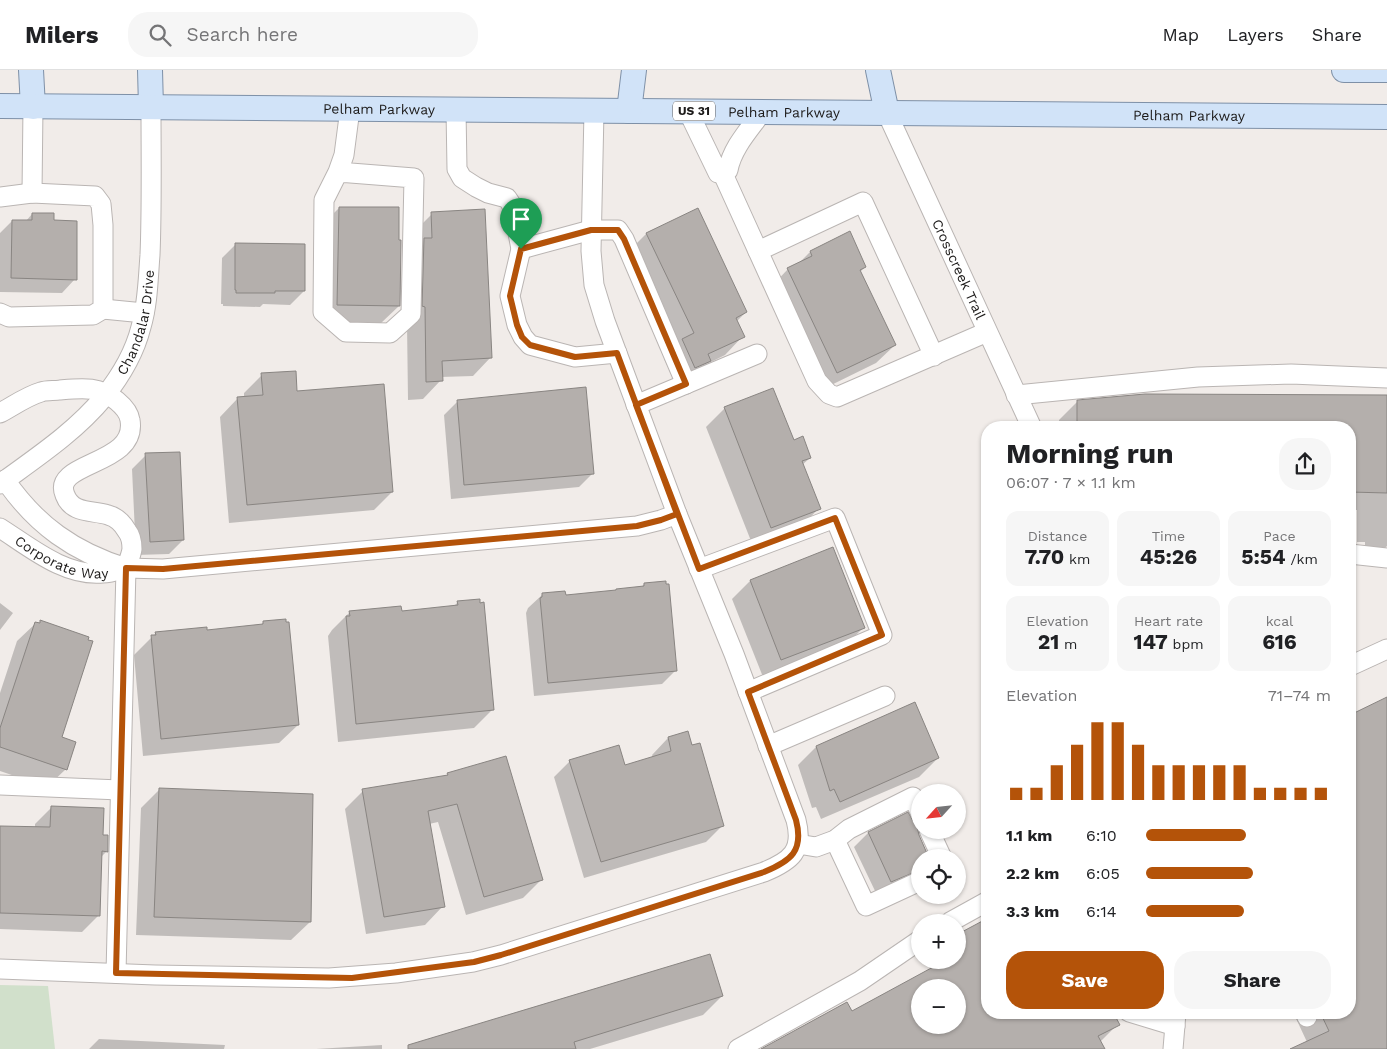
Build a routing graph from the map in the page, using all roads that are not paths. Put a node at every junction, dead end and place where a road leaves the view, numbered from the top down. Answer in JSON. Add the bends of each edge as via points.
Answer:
{"nodes":[{"id":1,"x":31,"y":70,"type":"edge"},
{"id":2,"x":150,"y":70,"type":"edge"},
{"id":3,"x":634,"y":70,"type":"edge"},
{"id":4,"x":878,"y":70,"type":"edge"},
{"id":5,"x":1344,"y":70,"type":"edge"},
{"id":6,"x":1387,"y":70,"type":"edge"},
{"id":7,"x":0,"y":106,"type":"edge"},
{"id":8,"x":33,"y":107,"type":"junction"},
{"id":9,"x":151,"y":107,"type":"junction"},
{"id":10,"x":350,"y":109,"type":"junction"},
{"id":11,"x":456,"y":110,"type":"junction"},
{"id":12,"x":594,"y":111,"type":"junction"},
{"id":13,"x":629,"y":111,"type":"junction"},
{"id":14,"x":688,"y":111,"type":"junction"},
{"id":15,"x":762,"y":112,"type":"junction"},
{"id":16,"x":887,"y":113,"type":"junction"},
{"id":17,"x":1387,"y":117,"type":"edge"},
{"id":18,"x":338,"y":172,"type":"junction"},
{"id":19,"x":723,"y":174,"type":"junction"},
{"id":20,"x":32,"y":193,"type":"junction"},
{"id":21,"x":0,"y":197,"type":"edge"},
{"id":22,"x":591,"y":230,"type":"junction"},
{"id":23,"x":521,"y":249,"type":"junction"},
{"id":24,"x":758,"y":251,"type":"junction"},
{"id":25,"x":103,"y":309,"type":"junction"},
{"id":26,"x":0,"y":313,"type":"edge"},
{"id":27,"x":144,"y":313,"type":"junction"},
{"id":28,"x":987,"y":332,"type":"junction"},
{"id":29,"x":617,"y":353,"type":"junction"},
{"id":30,"x":757,"y":354,"type":"dead end"},
{"id":31,"x":934,"y":356,"type":"junction"},
{"id":32,"x":1387,"y":378,"type":"edge"},
{"id":33,"x":686,"y":384,"type":"junction"},
{"id":34,"x":107,"y":393,"type":"junction"},
{"id":35,"x":1016,"y":395,"type":"junction"},
{"id":36,"x":636,"y":405,"type":"junction"},
{"id":37,"x":0,"y":413,"type":"edge"},
{"id":38,"x":1029,"y":421,"type":"edge"},
{"id":39,"x":2,"y":482,"type":"edge"},
{"id":40,"x":677,"y":514,"type":"junction"},
{"id":41,"x":0,"y":528,"type":"edge"},
{"id":42,"x":1356,"y":555,"type":"edge"},
{"id":43,"x":1387,"y":558,"type":"edge"},
{"id":44,"x":126,"y":568,"type":"junction"},
{"id":45,"x":699,"y":569,"type":"junction"},
{"id":46,"x":1387,"y":649,"type":"edge"},
{"id":47,"x":1356,"y":663,"type":"edge"},
{"id":48,"x":748,"y":692,"type":"junction"},
{"id":49,"x":885,"y":696,"type":"dead end"},
{"id":50,"x":768,"y":746,"type":"junction"},
{"id":51,"x":0,"y":785,"type":"edge"},
{"id":52,"x":120,"y":790,"type":"junction"},
{"id":53,"x":911,"y":799,"type":"edge"},
{"id":54,"x":835,"y":840,"type":"junction"},
{"id":55,"x":798,"y":844,"type":"junction"},
{"id":56,"x":911,"y":885,"type":"edge"},
{"id":57,"x":981,"y":905,"type":"edge"},
{"id":58,"x":964,"y":914,"type":"edge"},
{"id":59,"x":911,"y":946,"type":"edge"},
{"id":60,"x":0,"y":969,"type":"edge"},
{"id":61,"x":116,"y":973,"type":"junction"},
{"id":62,"x":1175,"y":1019,"type":"edge"},
{"id":63,"x":738,"y":1049,"type":"edge"},
{"id":64,"x":1173,"y":1049,"type":"edge"}],
"edges":[{"from":1,"to":8,"type":"main road"},
{"from":2,"to":9,"type":"main road"},
{"from":3,"to":13,"type":"main road"},
{"from":4,"to":16,"type":"main road"},
{"from":5,"to":6,"type":"main road"},
{"from":7,"to":8,"type":"main road","name":"Pelham Parkway","number":"US 31"},
{"from":8,"to":9,"type":"main road","name":"Pelham Parkway","number":"US 31"},
{"from":8,"to":20,"type":"street"},
{"from":9,"to":10,"type":"main road","name":"Pelham Parkway","number":"US 31"},
{"from":9,"to":27,"type":"street","name":"Chandalar Drive","via":[[148,297]]},
{"from":10,"to":11,"type":"main road","name":"Pelham Parkway","number":"US 31"},
{"from":10,"to":18,"type":"street","via":[[344,155]]},
{"from":11,"to":12,"type":"main road","name":"Pelham Parkway","number":"US 31"},
{"from":11,"to":23,"type":"street","via":[[457,169],[462,178],[476,187],[507,198]]},
{"from":12,"to":13,"type":"main road","name":"Pelham Parkway","number":"US 31"},
{"from":12,"to":22,"type":"street"},
{"from":13,"to":14,"type":"main road","name":"Pelham Parkway","number":"US 31"},
{"from":14,"to":15,"type":"main road","name":"Pelham Parkway","number":"US 31"},
{"from":14,"to":19,"type":"street","via":[[718,173]]},
{"from":15,"to":16,"type":"main road","name":"Pelham Parkway","number":"US 31"},
{"from":15,"to":19,"type":"street"},
{"from":16,"to":17,"type":"main road","name":"Pelham Parkway","number":"US 31"},
{"from":16,"to":28,"type":"street","name":"Crosscreek Trail"},
{"from":18,"to":18,"type":"street","via":[[324,200],[323,312],[346,332],[390,333],[411,314],[414,178]]},
{"from":19,"to":24,"type":"street"},
{"from":20,"to":21,"type":"street"},
{"from":20,"to":25,"type":"street","via":[[95,196],[101,204]]},
{"from":22,"to":23,"type":"street"},
{"from":22,"to":29,"type":"street","via":[[594,285]]},
{"from":22,"to":33,"type":"street","via":[[618,230],[624,239]]},
{"from":23,"to":29,"type":"street","via":[[510,296],[522,337],[530,345],[575,357]]},
{"from":24,"to":31,"type":"street","via":[[817,381],[829,394],[837,397]]},
{"from":24,"to":31,"type":"street","via":[[862,202]]},
{"from":25,"to":26,"type":"street","via":[[93,315],[9,316]]},
{"from":25,"to":27,"type":"street"},
{"from":27,"to":34,"type":"street","name":"Chandalar Drive","via":[[129,357]]},
{"from":28,"to":31,"type":"street"},
{"from":28,"to":35,"type":"street","name":"Crosscreek Trail"},
{"from":29,"to":36,"type":"street"},
{"from":30,"to":33,"type":"street"},
{"from":32,"to":35,"type":"street","via":[[1291,374],[1198,377]]},
{"from":33,"to":36,"type":"street"},
{"from":34,"to":37,"type":"street","via":[[86,388],[41,392]]},
{"from":34,"to":39,"type":"street","name":"Chandalar Drive","via":[[70,431]]},
{"from":34,"to":44,"type":"street","via":[[123,406],[130,418],[131,431],[126,443],[117,451],[79,469],[65,483],[64,494],[79,510],[109,515],[122,523],[130,535],[132,548]]},
{"from":35,"to":38,"type":"street","name":"Crosscreek Trail"},
{"from":36,"to":40,"type":"street"},
{"from":39,"to":44,"type":"street","name":"Corporate Way","via":[[34,517],[62,538],[100,559]]},
{"from":40,"to":44,"type":"street","name":"Corporate Way","via":[[637,526],[163,569]]},
{"from":40,"to":45,"type":"street"},
{"from":41,"to":44,"type":"street","name":"Corporate Way","via":[[73,570],[102,574]]},
{"from":42,"to":43,"type":"street"},
{"from":44,"to":52,"type":"street"},
{"from":45,"to":48,"type":"street"},
{"from":45,"to":48,"type":"street","via":[[835,518],[882,635]]},
{"from":46,"to":47,"type":"street"},
{"from":48,"to":50,"type":"street"},
{"from":49,"to":50,"type":"street"},
{"from":50,"to":55,"type":"street","via":[[796,820]]},
{"from":51,"to":52,"type":"street"},
{"from":52,"to":61,"type":"street"},
{"from":53,"to":54,"type":"street","via":[[849,829]]},
{"from":54,"to":55,"type":"street","via":[[816,847]]},
{"from":54,"to":56,"type":"street","via":[[866,906]]},
{"from":55,"to":61,"type":"street","via":[[787,860],[764,872],[474,962],[329,978]]},
{"from":57,"to":58,"type":"street"},
{"from":59,"to":63,"type":"street","via":[[860,981]]},
{"from":60,"to":61,"type":"street"},
{"from":62,"to":64,"type":"street"}]}
